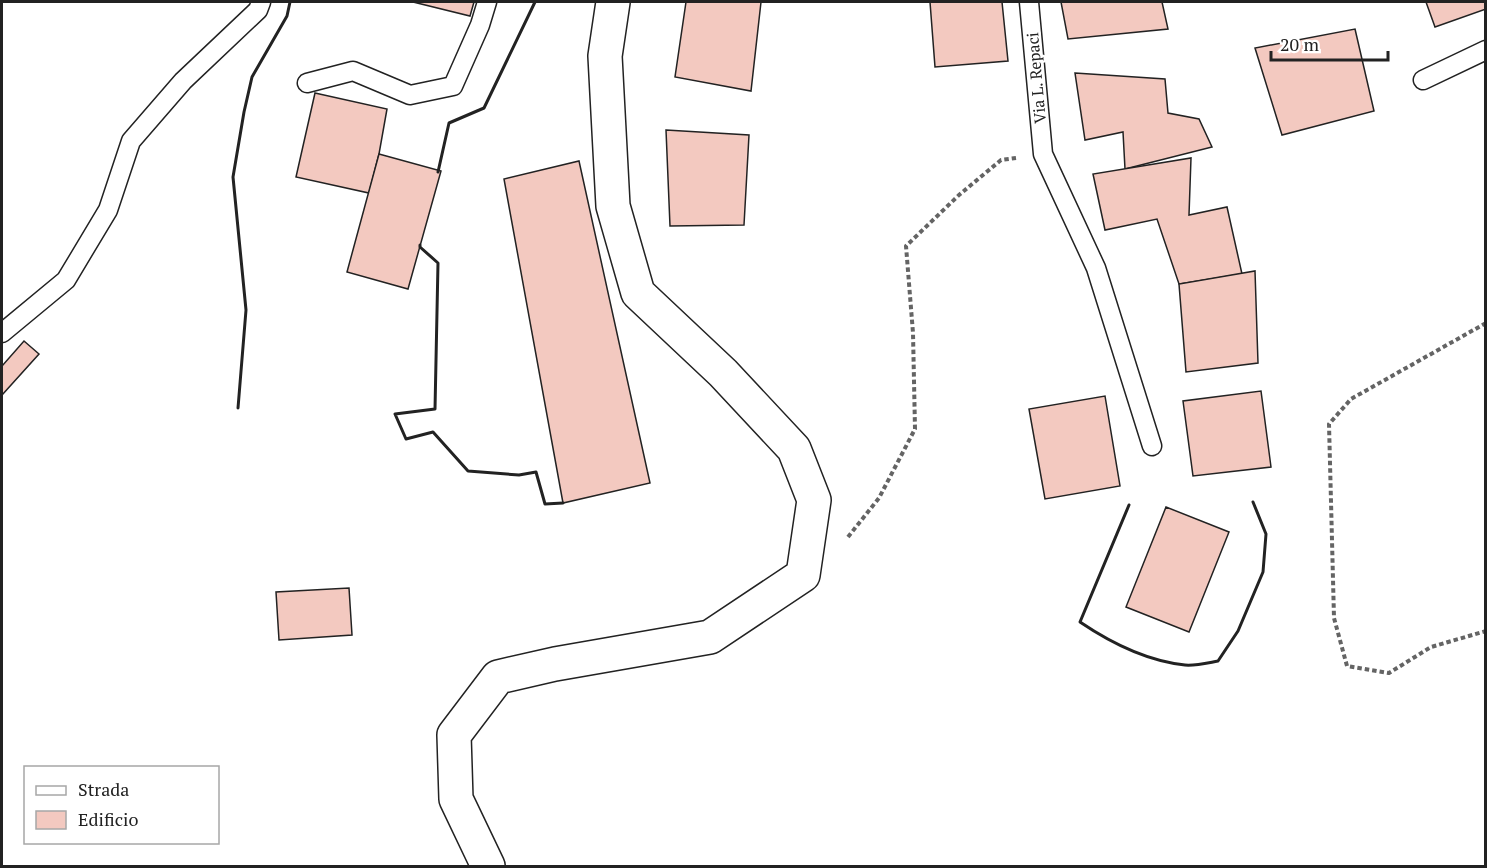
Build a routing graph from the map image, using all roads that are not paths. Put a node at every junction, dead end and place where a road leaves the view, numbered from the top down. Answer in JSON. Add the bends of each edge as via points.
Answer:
{"nodes":[{"id":1,"x":261,"y":2,"type":"edge"},
{"id":2,"x":487,"y":2,"type":"edge"},
{"id":3,"x":613,"y":2,"type":"edge"},
{"id":4,"x":1029,"y":2,"type":"edge"},
{"id":5,"x":1485,"y":50,"type":"edge"},
{"id":6,"x":1423,"y":80,"type":"dead end"},
{"id":7,"x":307,"y":83,"type":"dead end"},
{"id":8,"x":2,"y":333,"type":"edge"},
{"id":9,"x":1152,"y":446,"type":"dead end"},
{"id":10,"x":488,"y":867,"type":"edge"}],
"edges":[{"from":1,"to":8,"type":"lane","via":[[258,10],[183,81],[131,141],[108,210],[66,279]]},
{"from":2,"to":7,"type":"lane","via":[[453,86],[410,95],[353,71]]},
{"from":3,"to":10,"type":"street","via":[[605,56],[613,206],[638,293],[723,373],[794,449],[814,500],[813,511],[803,575],[711,637],[498,677],[454,735],[456,799]]},
{"from":4,"to":9,"type":"lane","name":"Via L. Repaci","via":[[1043,154],[1096,268]]},
{"from":5,"to":6,"type":"lane"}]}
